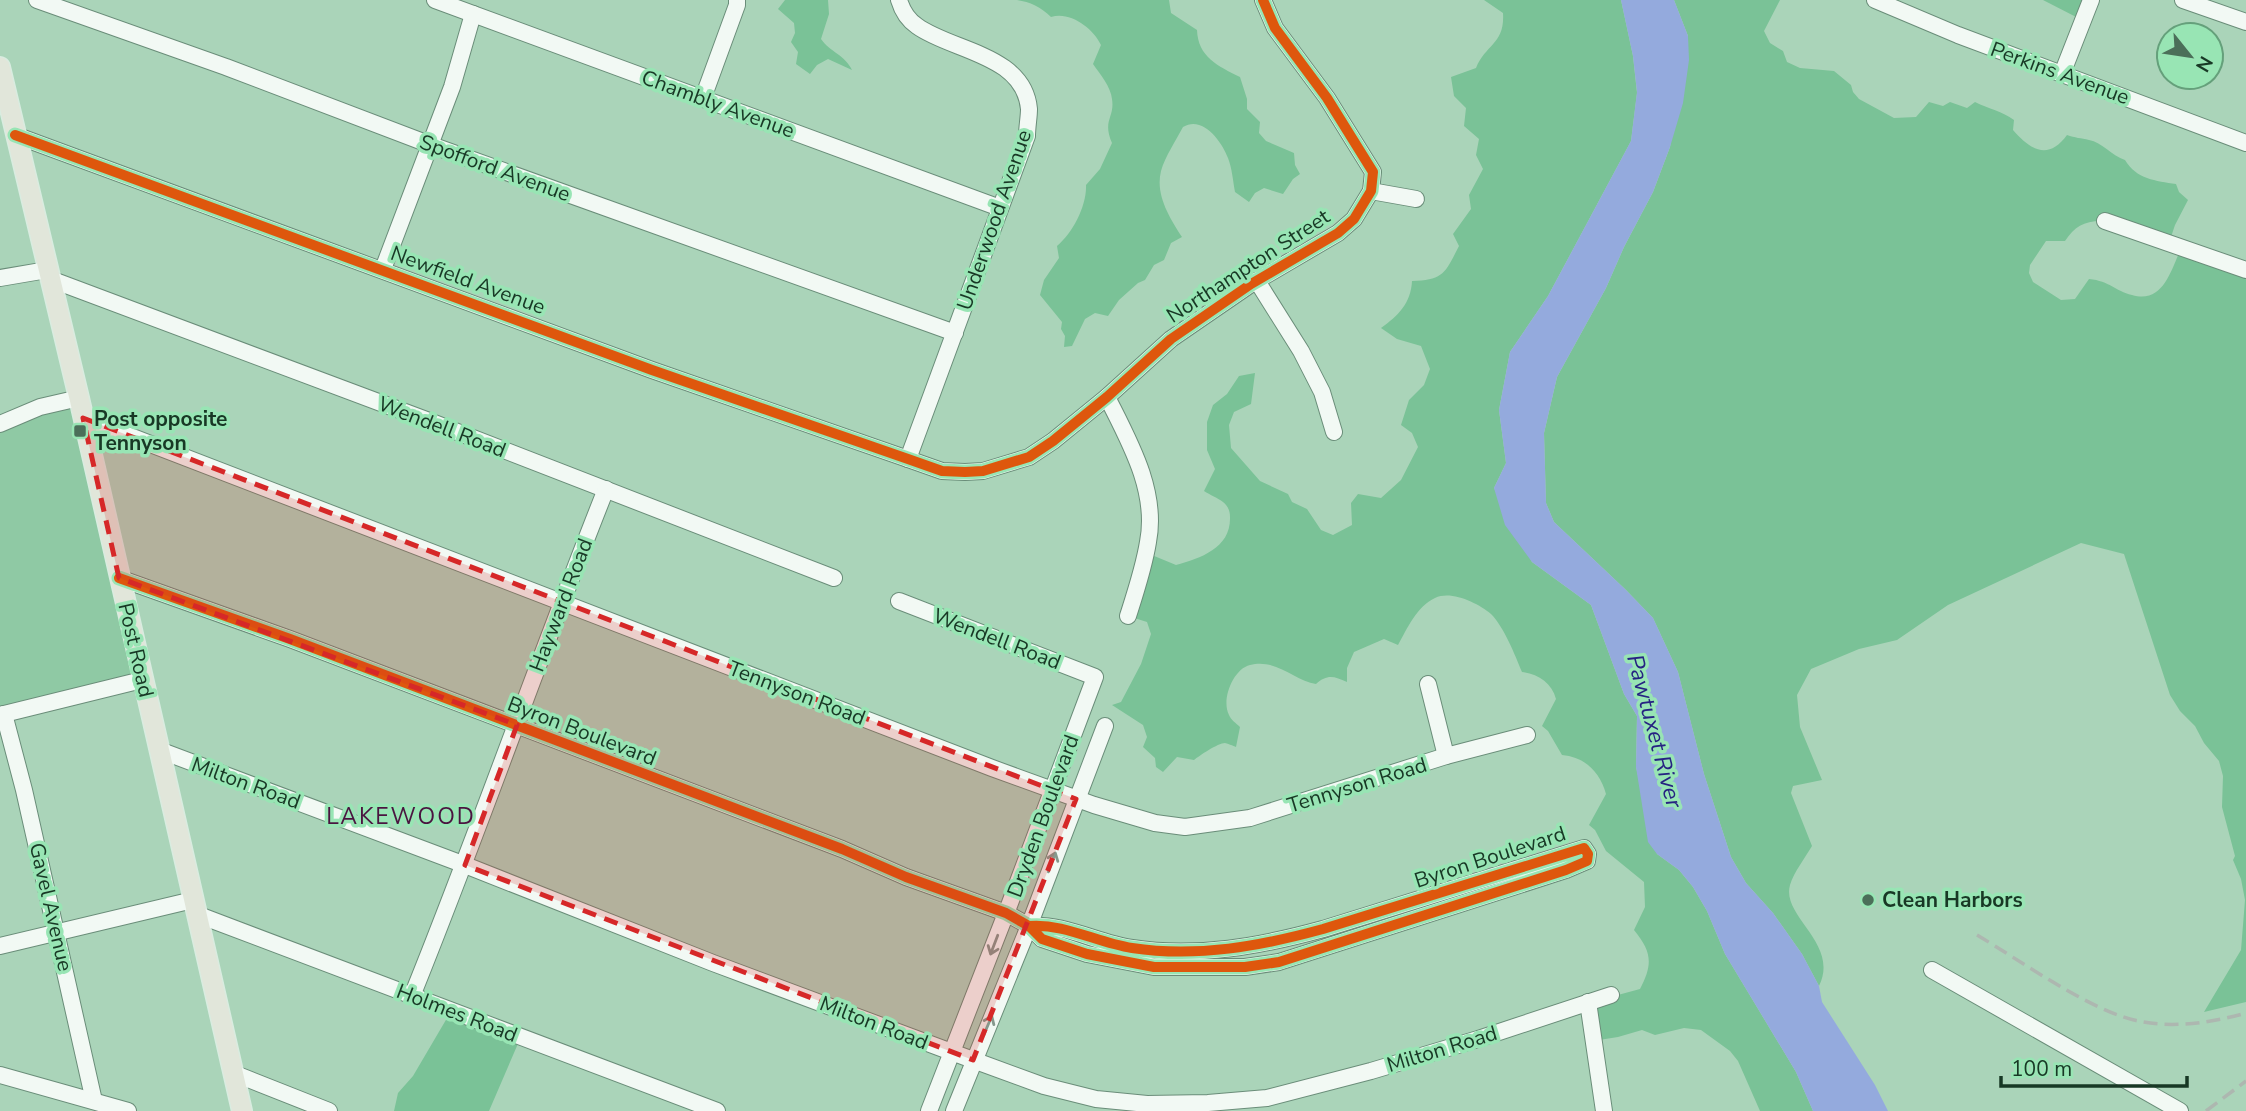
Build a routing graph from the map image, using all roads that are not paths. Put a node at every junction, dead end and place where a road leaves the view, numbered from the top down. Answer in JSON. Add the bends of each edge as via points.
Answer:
{"nodes":[{"id":1,"x":37,"y":0,"type":"edge"},
{"id":2,"x":435,"y":0,"type":"edge"},
{"id":3,"x":737,"y":0,"type":"edge"},
{"id":4,"x":899,"y":0,"type":"edge"},
{"id":5,"x":1263,"y":0,"type":"edge"},
{"id":6,"x":1875,"y":0,"type":"edge"},
{"id":7,"x":2091,"y":0,"type":"edge"},
{"id":8,"x":2183,"y":0,"type":"edge"},
{"id":9,"x":473,"y":14,"type":"junction"},
{"id":10,"x":2246,"y":22,"type":"edge"},
{"id":11,"x":0,"y":67,"type":"edge"},
{"id":12,"x":2062,"y":74,"type":"junction"},
{"id":13,"x":703,"y":98,"type":"junction"},
{"id":14,"x":15,"y":135,"type":"junction"},
{"id":15,"x":2246,"y":143,"type":"edge"},
{"id":16,"x":431,"y":145,"type":"junction"},
{"id":17,"x":1371,"y":191,"type":"junction"},
{"id":18,"x":1416,"y":200,"type":"dead end"},
{"id":19,"x":1000,"y":208,"type":"junction"},
{"id":20,"x":2105,"y":221,"type":"dead end"},
{"id":21,"x":383,"y":269,"type":"junction"},
{"id":22,"x":2246,"y":270,"type":"edge"},
{"id":23,"x":49,"y":275,"type":"junction"},
{"id":24,"x":0,"y":278,"type":"edge"},
{"id":25,"x":1257,"y":281,"type":"junction"},
{"id":26,"x":955,"y":333,"type":"junction"},
{"id":27,"x":1107,"y":397,"type":"junction"},
{"id":28,"x":79,"y":398,"type":"junction"},
{"id":29,"x":83,"y":418,"type":"junction"},
{"id":30,"x":0,"y":424,"type":"edge"},
{"id":31,"x":1334,"y":432,"type":"dead end"},
{"id":32,"x":908,"y":459,"type":"junction"},
{"id":33,"x":606,"y":489,"type":"junction"},
{"id":34,"x":119,"y":578,"type":"junction"},
{"id":35,"x":834,"y":578,"type":"dead end"},
{"id":36,"x":562,"y":601,"type":"junction"},
{"id":37,"x":899,"y":601,"type":"dead end"},
{"id":38,"x":1128,"y":616,"type":"dead end"},
{"id":39,"x":1095,"y":677,"type":"joint"},
{"id":40,"x":142,"y":680,"type":"junction"},
{"id":41,"x":1428,"y":684,"type":"dead end"},
{"id":42,"x":2,"y":715,"type":"edge"},
{"id":43,"x":516,"y":725,"type":"junction"},
{"id":44,"x":1105,"y":726,"type":"dead end"},
{"id":45,"x":1527,"y":735,"type":"dead end"},
{"id":46,"x":159,"y":750,"type":"junction"},
{"id":47,"x":1446,"y":756,"type":"junction"},
{"id":48,"x":1053,"y":790,"type":"junction"},
{"id":49,"x":1076,"y":799,"type":"junction"},
{"id":50,"x":465,"y":865,"type":"junction"},
{"id":51,"x":195,"y":907,"type":"junction"},
{"id":52,"x":1006,"y":913,"type":"junction"},
{"id":53,"x":1029,"y":926,"type":"junction"},
{"id":54,"x":1362,"y":926,"type":"junction"},
{"id":55,"x":57,"y":933,"type":"junction"},
{"id":56,"x":0,"y":946,"type":"edge"},
{"id":57,"x":1229,"y":948,"type":"junction"},
{"id":58,"x":1230,"y":967,"type":"junction"},
{"id":59,"x":1932,"y":970,"type":"dead end"},
{"id":60,"x":1611,"y":995,"type":"dead end"},
{"id":61,"x":412,"y":996,"type":"junction"},
{"id":62,"x":1588,"y":1002,"type":"junction"},
{"id":63,"x":952,"y":1052,"type":"junction"},
{"id":64,"x":973,"y":1060,"type":"junction"},
{"id":65,"x":233,"y":1073,"type":"junction"},
{"id":66,"x":0,"y":1075,"type":"edge"},
{"id":67,"x":94,"y":1101,"type":"junction"},
{"id":68,"x":128,"y":1111,"type":"edge"},
{"id":69,"x":242,"y":1111,"type":"edge"},
{"id":70,"x":329,"y":1111,"type":"edge"},
{"id":71,"x":717,"y":1111,"type":"edge"},
{"id":72,"x":929,"y":1111,"type":"edge"},
{"id":73,"x":954,"y":1111,"type":"edge"},
{"id":74,"x":1604,"y":1111,"type":"edge"},
{"id":75,"x":2180,"y":1111,"type":"edge"}],
"edges":[{"from":1,"to":16,"type":"street","name":"Spofford Avenue"},
{"from":2,"to":9,"type":"street","name":"Chambly Avenue"},
{"from":3,"to":13,"type":"street"},
{"from":4,"to":19,"type":"street","name":"Underwood Avenue","via":[[916,26],[981,54],[1014,77],[1024,91],[1029,108],[1027,136]]},
{"from":5,"to":17,"type":"street","via":[[1275,28],[1327,98],[1373,172]]},
{"from":6,"to":12,"type":"street","name":"Perkins Avenue"},
{"from":7,"to":12,"type":"street"},
{"from":8,"to":10,"type":"street"},
{"from":9,"to":13,"type":"street","name":"Chambly Avenue"},
{"from":9,"to":16,"type":"street"},
{"from":11,"to":14,"type":"main road","name":"Post Road"},
{"from":12,"to":15,"type":"street","name":"Perkins Avenue"},
{"from":13,"to":19,"type":"street","name":"Chambly Avenue"},
{"from":14,"to":21,"type":"street","name":"Newfield Avenue"},
{"from":14,"to":23,"type":"main road","name":"Post Road"},
{"from":16,"to":21,"type":"street"},
{"from":16,"to":26,"type":"street","name":"Spofford Avenue"},
{"from":17,"to":18,"type":"street"},
{"from":17,"to":25,"type":"street","name":"Northampton Street","via":[[1365,205],[1338,233]]},
{"from":19,"to":26,"type":"street","name":"Underwood Avenue"},
{"from":20,"to":22,"type":"street"},
{"from":21,"to":32,"type":"street","name":"Newfield Avenue"},
{"from":23,"to":24,"type":"street"},
{"from":23,"to":28,"type":"main road","name":"Post Road"},
{"from":23,"to":33,"type":"street","name":"Wendell Road"},
{"from":25,"to":27,"type":"street","name":"Northampton Street","via":[[1171,339]]},
{"from":25,"to":31,"type":"street","via":[[1322,391]]},
{"from":26,"to":32,"type":"street","name":"Underwood Avenue"},
{"from":27,"to":32,"type":"street","name":"Northampton Street","via":[[1029,457],[1003,466],[942,471]]},
{"from":27,"to":38,"type":"street","via":[[1134,453],[1150,514],[1149,540]]},
{"from":28,"to":29,"type":"main road","name":"Post Road"},
{"from":28,"to":30,"type":"street","via":[[40,407]]},
{"from":29,"to":34,"type":"main road","name":"Post Road"},
{"from":29,"to":36,"type":"street","name":"Tennyson Road"},
{"from":33,"to":35,"type":"street","name":"Wendell Road"},
{"from":33,"to":36,"type":"street","name":"Hayward Road"},
{"from":34,"to":40,"type":"main road","name":"Post Road"},
{"from":34,"to":43,"type":"street","name":"Byron Boulevard"},
{"from":36,"to":43,"type":"street","name":"Hayward Road"},
{"from":36,"to":48,"type":"street","name":"Tennyson Road"},
{"from":37,"to":39,"type":"street","name":"Wendell Road"},
{"from":39,"to":48,"type":"street","name":"Dryden Boulevard"},
{"from":40,"to":42,"type":"street"},
{"from":40,"to":46,"type":"main road","name":"Post Road"},
{"from":41,"to":47,"type":"street"},
{"from":42,"to":55,"type":"street","name":"Gavel Avenue"},
{"from":43,"to":50,"type":"street","name":"Hayward Road"},
{"from":43,"to":52,"type":"street","name":"Byron Boulevard"},
{"from":44,"to":49,"type":"street","name":"Dryden Boulevard"},
{"from":45,"to":47,"type":"street","name":"Tennyson Road"},
{"from":46,"to":50,"type":"street","name":"Milton Road"},
{"from":46,"to":51,"type":"main road","name":"Post Road"},
{"from":47,"to":49,"type":"street","name":"Tennyson Road","via":[[1250,818],[1185,827],[1155,823]]},
{"from":48,"to":49,"type":"street","name":"Tennyson Road"},
{"from":48,"to":52,"type":"street","name":"Dryden Boulevard"},
{"from":53,"to":49,"type":"street","name":"Dryden Boulevard","one_way":true},
{"from":50,"to":61,"type":"street","name":"Hayward Road"},
{"from":50,"to":63,"type":"street","name":"Milton Road"},
{"from":51,"to":55,"type":"street"},
{"from":51,"to":61,"type":"street","name":"Holmes Road"},
{"from":51,"to":65,"type":"main road","name":"Post Road"},
{"from":52,"to":53,"type":"street","name":"Byron Boulevard"},
{"from":52,"to":63,"type":"street","name":"Dryden Boulevard","one_way":true},
{"from":53,"to":57,"type":"street","name":"Byron Boulevard","via":[[1047,925],[1130,948],[1181,953]]},
{"from":53,"to":58,"type":"street","name":"Byron Boulevard","via":[[1042,939],[1087,954],[1154,967]]},
{"from":64,"to":53,"type":"street","name":"Dryden Boulevard","one_way":true},
{"from":54,"to":54,"type":"street","name":"Byron Boulevard","via":[[1566,870],[1587,861],[1588,854],[1584,848]]},
{"from":54,"to":57,"type":"street","name":"Byron Boulevard"},
{"from":54,"to":58,"type":"street","name":"Byron Boulevard","via":[[1279,961]]},
{"from":55,"to":56,"type":"street"},
{"from":55,"to":67,"type":"street","name":"Gavel Avenue"},
{"from":57,"to":58,"type":"street"},
{"from":59,"to":75,"type":"street"},
{"from":60,"to":62,"type":"street","name":"Milton Road"},
{"from":61,"to":71,"type":"street","name":"Holmes Road"},
{"from":62,"to":64,"type":"street","name":"Milton Road","via":[[1465,1043],[1267,1098],[1147,1104],[1096,1099]]},
{"from":62,"to":74,"type":"street"},
{"from":63,"to":64,"type":"street","name":"Milton Road"},
{"from":63,"to":72,"type":"street","name":"Dryden Boulevard"},
{"from":64,"to":73,"type":"street","name":"Dryden Boulevard"},
{"from":65,"to":69,"type":"main road","name":"Post Road"},
{"from":65,"to":70,"type":"street"},
{"from":66,"to":67,"type":"street"},
{"from":67,"to":68,"type":"street"}]}
